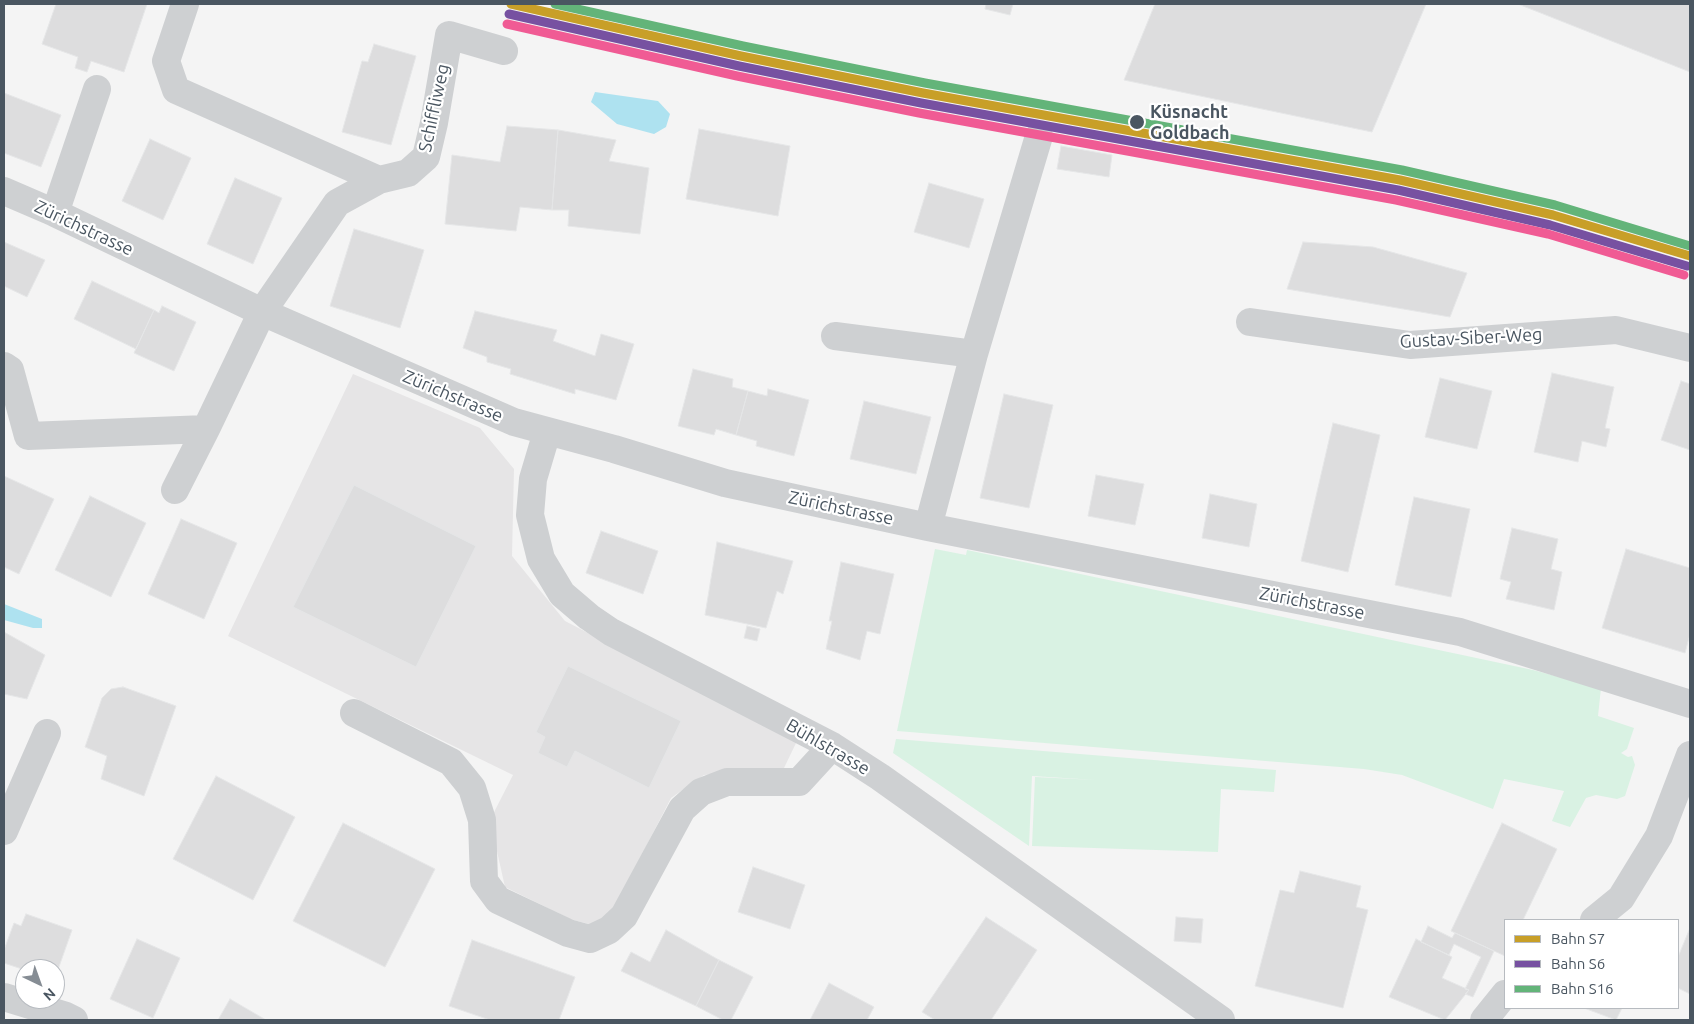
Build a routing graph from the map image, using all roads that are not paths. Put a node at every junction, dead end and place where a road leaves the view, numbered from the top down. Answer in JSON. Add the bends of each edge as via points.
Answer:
{"nodes":[{"id":1,"x":185,"y":4,"type":"edge"},
{"id":2,"x":504,"y":51,"type":"dead end"},
{"id":3,"x":97,"y":89,"type":"dead end"},
{"id":4,"x":1040,"y":136,"type":"dead end"},
{"id":5,"x":379,"y":180,"type":"junction"},
{"id":6,"x":4,"y":191,"type":"edge"},
{"id":7,"x":55,"y":213,"type":"junction"},
{"id":8,"x":262,"y":312,"type":"junction"},
{"id":9,"x":1250,"y":322,"type":"dead end"},
{"id":10,"x":835,"y":336,"type":"dead end"},
{"id":11,"x":1690,"y":348,"type":"edge"},
{"id":12,"x":974,"y":354,"type":"junction"},
{"id":13,"x":4,"y":366,"type":"edge"},
{"id":14,"x":206,"y":429,"type":"junction"},
{"id":15,"x":547,"y":432,"type":"junction"},
{"id":16,"x":176,"y":490,"type":"dead end"},
{"id":17,"x":928,"y":527,"type":"junction"},
{"id":18,"x":1690,"y":704,"type":"edge"},
{"id":19,"x":354,"y":713,"type":"dead end"},
{"id":20,"x":47,"y":733,"type":"dead end"},
{"id":21,"x":832,"y":746,"type":"junction"},
{"id":22,"x":1690,"y":755,"type":"edge"},
{"id":23,"x":4,"y":831,"type":"edge"},
{"id":24,"x":1595,"y":919,"type":"edge"},
{"id":25,"x":1504,"y":995,"type":"edge"},
{"id":26,"x":4,"y":997,"type":"edge"},
{"id":27,"x":74,"y":1020,"type":"edge"},
{"id":28,"x":1221,"y":1020,"type":"edge"},
{"id":29,"x":1484,"y":1020,"type":"edge"}],
"edges":[{"from":1,"to":5,"type":"street","via":[[166,61],[176,90]]},
{"from":2,"to":5,"type":"street","name":"Schiffliweg","via":[[449,35],[426,157],[408,173]]},
{"from":3,"to":7,"type":"street"},
{"from":4,"to":12,"type":"street"},
{"from":5,"to":8,"type":"street","name":"Schiffliweg","via":[[337,203]]},
{"from":6,"to":7,"type":"street","name":"Zürichstrasse"},
{"from":7,"to":8,"type":"street","name":"Zürichstrasse"},
{"from":8,"to":14,"type":"street","name":"Schiffliweg"},
{"from":8,"to":15,"type":"street","name":"Zürichstrasse","via":[[482,409]]},
{"from":9,"to":11,"type":"street","name":"Gustav-Siber-Weg","via":[[1410,345],[1616,330]]},
{"from":10,"to":12,"type":"street"},
{"from":12,"to":17,"type":"street"},
{"from":13,"to":14,"type":"street","via":[[10,370],[28,436]]},
{"from":14,"to":16,"type":"street","name":"Schiffliweg"},
{"from":15,"to":17,"type":"street","name":"Zürichstrasse","via":[[725,483]]},
{"from":15,"to":21,"type":"street","name":"Bühlstrasse","via":[[533,479],[530,515],[541,559],[562,594],[610,632]]},
{"from":17,"to":18,"type":"street","name":"Zürichstrasse","via":[[1460,632]]},
{"from":19,"to":21,"type":"street","via":[[451,762],[472,788],[482,820],[484,880],[498,900],[568,933],[590,939],[609,930],[624,916],[682,809],[701,792],[727,782],[800,782]]},
{"from":20,"to":23,"type":"street"},
{"from":21,"to":28,"type":"street","name":"Bühlstrasse"},
{"from":22,"to":24,"type":"street","via":[[1659,836],[1621,898]]},
{"from":25,"to":29,"type":"street"},
{"from":26,"to":27,"type":"street"}]}
